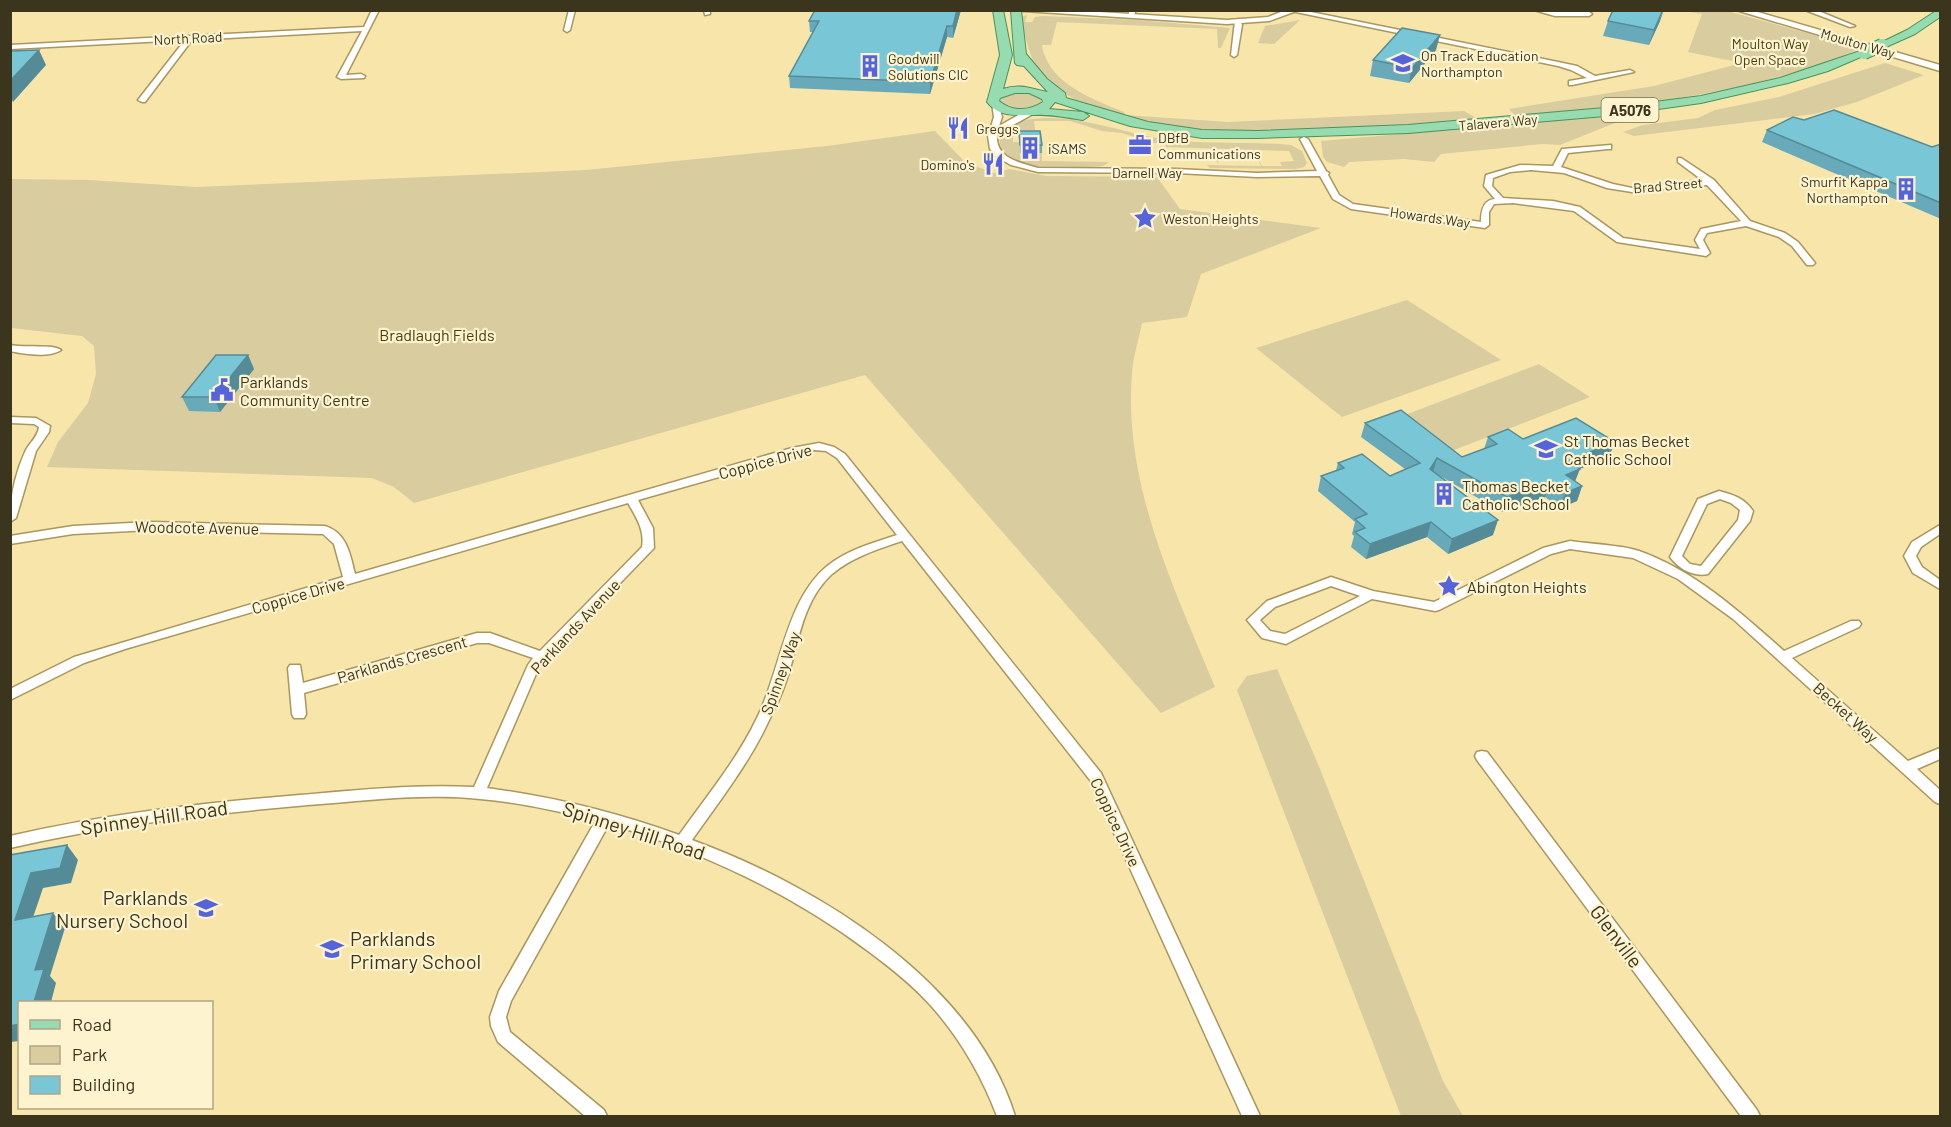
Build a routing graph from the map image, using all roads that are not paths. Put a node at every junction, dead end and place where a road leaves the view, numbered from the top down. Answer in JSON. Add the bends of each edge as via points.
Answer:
{"nodes":[{"id":1,"x":376,"y":10,"type":"edge"},
{"id":2,"x":572,"y":10,"type":"edge"},
{"id":3,"x":1041,"y":10,"type":"edge"},
{"id":4,"x":1537,"y":10,"type":"edge"},
{"id":5,"x":1740,"y":10,"type":"edge"},
{"id":6,"x":1808,"y":10,"type":"edge"},
{"id":7,"x":1015,"y":11,"type":"edge"},
{"id":8,"x":1295,"y":11,"type":"edge"},
{"id":9,"x":999,"y":12,"type":"edge"},
{"id":10,"x":1132,"y":13,"type":"edge"},
{"id":11,"x":1941,"y":13,"type":"edge"},
{"id":12,"x":1073,"y":14,"type":"junction"},
{"id":13,"x":1588,"y":14,"type":"dead end"},
{"id":14,"x":1238,"y":21,"type":"junction"},
{"id":15,"x":1852,"y":26,"type":"dead end"},
{"id":16,"x":365,"y":29,"type":"junction"},
{"id":17,"x":567,"y":30,"type":"dead end"},
{"id":18,"x":190,"y":37,"type":"junction"},
{"id":19,"x":10,"y":47,"type":"edge"},
{"id":20,"x":1019,"y":53,"type":"junction"},
{"id":21,"x":1234,"y":56,"type":"dead end"},
{"id":22,"x":1941,"y":68,"type":"edge"},
{"id":23,"x":1630,"y":72,"type":"dead end"},
{"id":24,"x":361,"y":76,"type":"dead end"},
{"id":25,"x":1595,"y":79,"type":"junction"},
{"id":26,"x":1572,"y":83,"type":"dead end"},
{"id":27,"x":1041,"y":93,"type":"junction"},
{"id":28,"x":142,"y":100,"type":"dead end"},
{"id":29,"x":995,"y":100,"type":"junction"},
{"id":30,"x":1093,"y":111,"type":"junction"},
{"id":31,"x":1032,"y":112,"type":"junction"},
{"id":32,"x":1389,"y":131,"type":"junction"},
{"id":33,"x":994,"y":132,"type":"junction"},
{"id":34,"x":1304,"y":139,"type":"junction"},
{"id":35,"x":1608,"y":147,"type":"dead end"},
{"id":36,"x":1681,"y":160,"type":"dead end"},
{"id":37,"x":1556,"y":169,"type":"junction"},
{"id":38,"x":1324,"y":173,"type":"junction"},
{"id":39,"x":1711,"y":182,"type":"junction"},
{"id":40,"x":1501,"y":201,"type":"junction"},
{"id":41,"x":1747,"y":223,"type":"junction"},
{"id":42,"x":1810,"y":262,"type":"dead end"},
{"id":43,"x":10,"y":348,"type":"edge"},
{"id":44,"x":56,"y":350,"type":"dead end"},
{"id":45,"x":23,"y":351,"type":"junction"},
{"id":46,"x":10,"y":361,"type":"edge"},
{"id":47,"x":10,"y":420,"type":"edge"},
{"id":48,"x":631,"y":498,"type":"junction"},
{"id":49,"x":10,"y":518,"type":"edge"},
{"id":50,"x":1941,"y":529,"type":"edge"},
{"id":51,"x":905,"y":536,"type":"junction"},
{"id":52,"x":10,"y":540,"type":"edge"},
{"id":53,"x":1684,"y":572,"type":"junction"},
{"id":54,"x":350,"y":580,"type":"junction"},
{"id":55,"x":1941,"y":585,"type":"edge"},
{"id":56,"x":1371,"y":595,"type":"junction"},
{"id":57,"x":1855,"y":624,"type":"dead end"},
{"id":58,"x":542,"y":656,"type":"junction"},
{"id":59,"x":1784,"y":656,"type":"junction"},
{"id":60,"x":295,"y":668,"type":"dead end"},
{"id":61,"x":297,"y":690,"type":"junction"},
{"id":62,"x":10,"y":695,"type":"edge"},
{"id":63,"x":299,"y":714,"type":"dead end"},
{"id":64,"x":1941,"y":753,"type":"edge"},
{"id":65,"x":1482,"y":756,"type":"dead end"},
{"id":66,"x":1908,"y":768,"type":"junction"},
{"id":67,"x":478,"y":793,"type":"junction"},
{"id":68,"x":1941,"y":798,"type":"edge"},
{"id":69,"x":605,"y":817,"type":"junction"},
{"id":70,"x":10,"y":842,"type":"edge"},
{"id":71,"x":681,"y":843,"type":"junction"},
{"id":72,"x":598,"y":1116,"type":"edge"},
{"id":73,"x":1006,"y":1116,"type":"edge"},
{"id":74,"x":1251,"y":1116,"type":"edge"},
{"id":75,"x":1751,"y":1116,"type":"edge"}],
"edges":[{"from":1,"to":16,"type":"street"},
{"from":2,"to":17,"type":"street"},
{"from":3,"to":12,"type":"street"},
{"from":4,"to":13,"type":"street"},
{"from":5,"to":22,"type":"street","name":"Moulton Way"},
{"from":6,"to":15,"type":"street"},
{"from":7,"to":12,"type":"street"},
{"from":7,"to":20,"type":"main road"},
{"from":8,"to":14,"type":"street","via":[[1269,19]]},
{"from":8,"to":25,"type":"street","via":[[1558,64]]},
{"from":9,"to":29,"type":"main road","via":[[1006,55]]},
{"from":10,"to":12,"type":"street"},
{"from":10,"to":14,"type":"street"},
{"from":11,"to":32,"type":"main road","name":"Talavera Way","number":"A5076","bridge":true,"via":[[1911,32],[1864,53],[1771,83],[1666,105]]},
{"from":14,"to":21,"type":"street"},
{"from":16,"to":18,"type":"street","name":"North Road"},
{"from":16,"to":24,"type":"street","via":[[341,77]]},
{"from":18,"to":19,"type":"street","name":"North Road"},
{"from":18,"to":28,"type":"street"},
{"from":20,"to":27,"type":"main road","via":[[1020,62]]},
{"from":20,"to":30,"type":"main road","via":[[1054,91]]},
{"from":23,"to":25,"type":"street"},
{"from":25,"to":26,"type":"street"},
{"from":27,"to":29,"type":"main road","name":"Talavera Way","via":[[1014,89]]},
{"from":27,"to":30,"type":"main road","name":"Talavera Way","number":"A5076"},
{"from":27,"to":31,"type":"main road","via":[[1049,103]]},
{"from":29,"to":31,"type":"main road","via":[[1006,111]]},
{"from":29,"to":33,"type":"street","name":"Darnell Way","via":[[998,117]]},
{"from":30,"to":32,"type":"main road","name":"Talavera Way","number":"A5076","via":[[1139,125],[1193,133]]},
{"from":31,"to":33,"type":"street"},
{"from":31,"to":34,"type":"main road","via":[[1079,116],[1196,139]]},
{"from":32,"to":34,"type":"main road"},
{"from":33,"to":38,"type":"street","name":"Darnell Way","via":[[992,144],[998,154],[1038,170]]},
{"from":34,"to":38,"type":"street","name":"Howards Way"},
{"from":35,"to":37,"type":"street","via":[[1565,151]]},
{"from":36,"to":39,"type":"street","name":"Brad Street"},
{"from":37,"to":39,"type":"street","name":"Brad Street","via":[[1605,186],[1633,190]]},
{"from":37,"to":40,"type":"street","name":"Brad Street","via":[[1500,171],[1489,177],[1488,186]]},
{"from":38,"to":40,"type":"street","name":"Howards Way","via":[[1336,197],[1352,206],[1485,225],[1485,212],[1491,202]]},
{"from":39,"to":41,"type":"street","name":"Brad Street"},
{"from":40,"to":41,"type":"street","via":[[1577,209],[1620,240],[1706,253],[1699,240],[1704,231]]},
{"from":41,"to":42,"type":"street","via":[[1782,235],[1796,244]]},
{"from":43,"to":45,"type":"street"},
{"from":44,"to":45,"type":"street"},
{"from":45,"to":46,"type":"street"},
{"from":47,"to":49,"type":"street","via":[[36,421],[45,426],[31,451]]},
{"from":48,"to":51,"type":"street","name":"Coppice Drive","via":[[796,450],[825,447],[841,456]]},
{"from":48,"to":54,"type":"street","name":"Coppice Drive"},
{"from":48,"to":58,"type":"street","name":"Parklands Avenue","via":[[648,529],[648,548]]},
{"from":50,"to":55,"type":"street","via":[[1916,545],[1910,556],[1919,572]]},
{"from":51,"to":71,"type":"street","name":"Spinney Way","via":[[849,557],[815,586],[805,603],[762,723]]},
{"from":51,"to":74,"type":"street","name":"Coppice Drive","via":[[1096,777]]},
{"from":52,"to":54,"type":"street","name":"Woodcote Avenue","via":[[116,527],[324,530],[332,532],[340,542]]},
{"from":53,"to":53,"type":"street","via":[[1676,557],[1702,502],[1719,495],[1742,504],[1747,511],[1744,521],[1704,571]]},
{"from":53,"to":56,"type":"street","name":"Becket Way","via":[[1635,554],[1570,545],[1547,550],[1435,607]]},
{"from":53,"to":59,"type":"street","name":"Becket Way"},
{"from":54,"to":62,"type":"street","name":"Coppice Drive","via":[[89,657]]},
{"from":56,"to":56,"type":"street","name":"Becket Way","via":[[1286,639],[1266,635],[1252,620],[1271,604],[1331,581]]},
{"from":57,"to":59,"type":"street"},
{"from":58,"to":61,"type":"street","name":"Parklands Crescent","via":[[490,638],[477,638]]},
{"from":58,"to":67,"type":"street","name":"Parklands Avenue","via":[[528,676]]},
{"from":59,"to":66,"type":"street","name":"Becket Way"},
{"from":60,"to":61,"type":"street"},
{"from":61,"to":63,"type":"street"},
{"from":64,"to":66,"type":"street"},
{"from":65,"to":75,"type":"street","name":"Glenville"},
{"from":66,"to":68,"type":"street","name":"Becket Way"},
{"from":67,"to":69,"type":"street","name":"Spinney Hill Road","via":[[542,802]]},
{"from":67,"to":70,"type":"street","name":"Spinney Hill Road","via":[[412,792],[194,810],[118,820]]},
{"from":69,"to":71,"type":"street","name":"Spinney Hill Road"},
{"from":69,"to":72,"type":"street","via":[[505,996],[497,1020],[504,1037]]},
{"from":71,"to":73,"type":"street","name":"Spinney Hill Road","via":[[826,912],[926,988],[976,1050]]}]}
